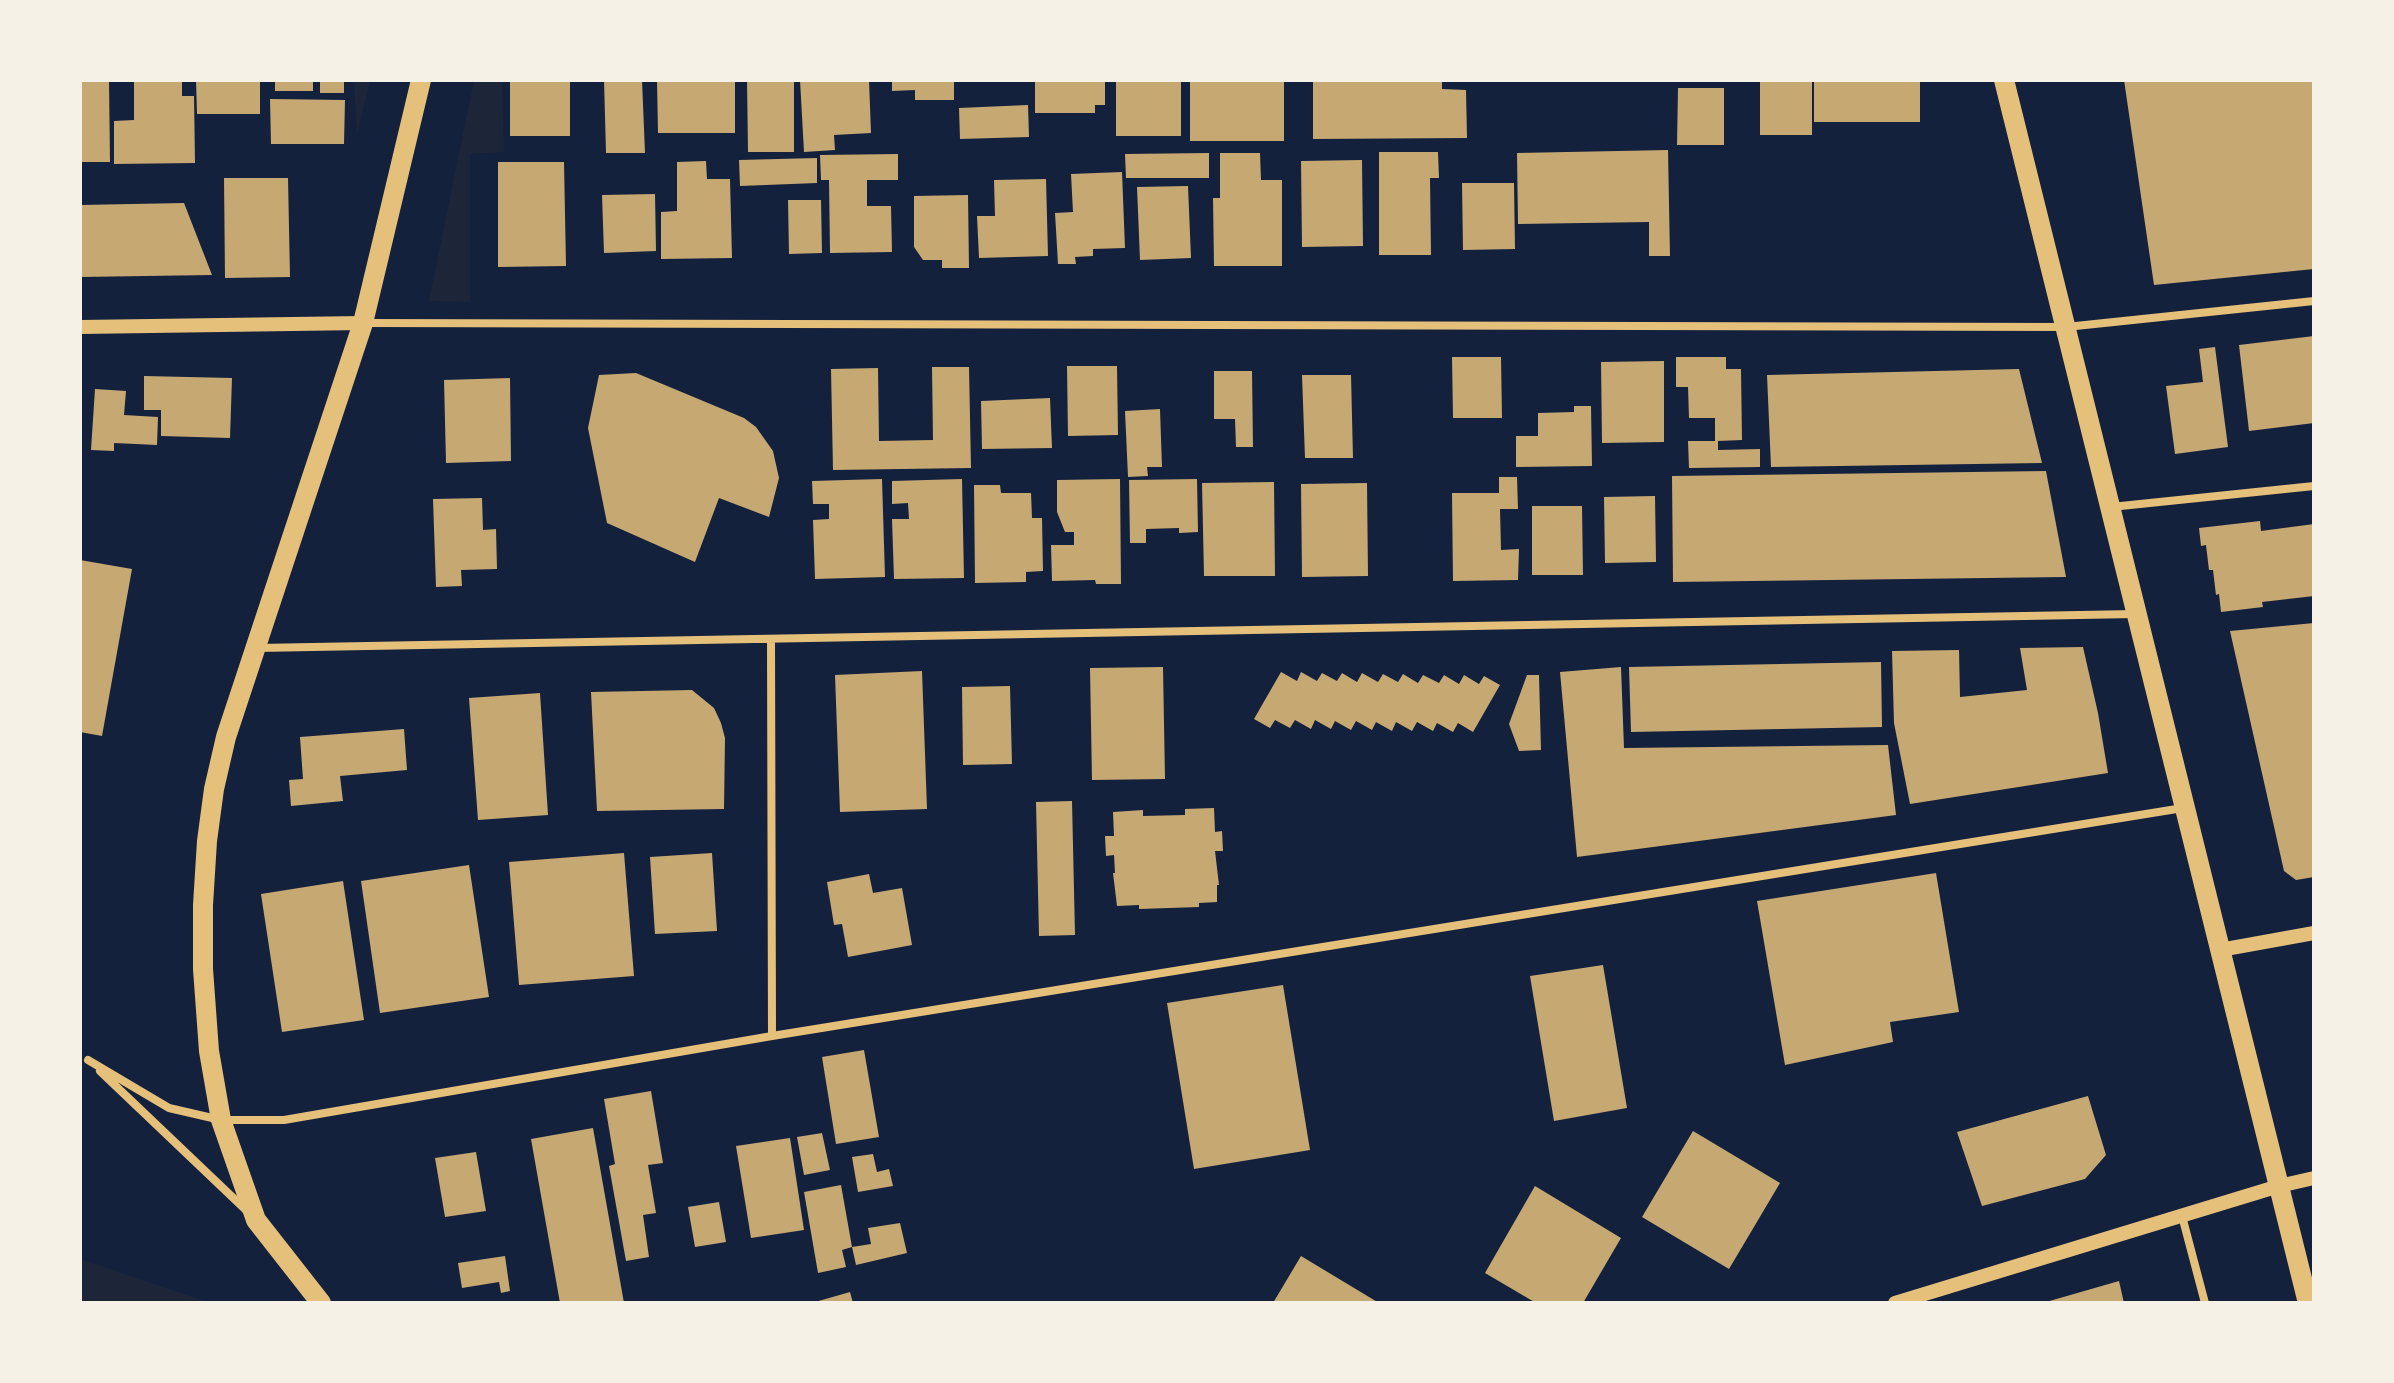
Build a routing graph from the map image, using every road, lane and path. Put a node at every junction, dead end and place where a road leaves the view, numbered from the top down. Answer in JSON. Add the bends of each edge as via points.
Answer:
{"nodes":[{"id":1,"x":421,"y":80,"type":"edge"},
{"id":2,"x":2004,"y":80,"type":"edge"},
{"id":3,"x":2314,"y":301,"type":"edge"},
{"id":4,"x":363,"y":323,"type":"junction"},
{"id":5,"x":80,"y":327,"type":"edge"},
{"id":6,"x":2066,"y":327,"type":"junction"},
{"id":7,"x":2314,"y":486,"type":"edge"},
{"id":8,"x":2110,"y":507,"type":"junction"},
{"id":9,"x":2136,"y":614,"type":"junction"},
{"id":10,"x":771,"y":639,"type":"junction"},
{"id":11,"x":255,"y":648,"type":"junction"},
{"id":12,"x":2185,"y":807,"type":"junction"},
{"id":13,"x":2314,"y":933,"type":"edge"},
{"id":14,"x":2220,"y":950,"type":"junction"},
{"id":15,"x":772,"y":1036,"type":"junction"},
{"id":16,"x":80,"y":1051,"type":"edge"},
{"id":17,"x":88,"y":1060,"type":"junction"},
{"id":18,"x":221,"y":1120,"type":"junction"},
{"id":19,"x":2314,"y":1178,"type":"edge"},
{"id":20,"x":2279,"y":1186,"type":"junction"},
{"id":21,"x":2182,"y":1216,"type":"junction"},
{"id":22,"x":256,"y":1220,"type":"junction"},
{"id":23,"x":321,"y":1303,"type":"edge"},
{"id":24,"x":1895,"y":1303,"type":"edge"},
{"id":25,"x":2205,"y":1303,"type":"edge"},
{"id":26,"x":2308,"y":1303,"type":"edge"}],
"edges":[{"from":1,"to":4,"type":"main road"},
{"from":2,"to":6,"type":"main road"},
{"from":3,"to":6,"type":"street"},
{"from":4,"to":5,"type":"street"},
{"from":4,"to":6,"type":"street"},
{"from":4,"to":11,"type":"main road"},
{"from":6,"to":8,"type":"main road"},
{"from":7,"to":8,"type":"street"},
{"from":8,"to":9,"type":"main road"},
{"from":9,"to":10,"type":"street"},
{"from":9,"to":12,"type":"main road"},
{"from":10,"to":11,"type":"street"},
{"from":10,"to":15,"type":"street"},
{"from":11,"to":18,"type":"main road","via":[[226,737],[207,841],[203,969]]},
{"from":12,"to":14,"type":"main road"},
{"from":12,"to":15,"type":"street"},
{"from":13,"to":14,"type":"street"},
{"from":14,"to":20,"type":"main road"},
{"from":15,"to":18,"type":"street","via":[[284,1120]]},
{"from":16,"to":17,"type":"street"},
{"from":17,"to":18,"type":"street","via":[[169,1108]]},
{"from":17,"to":22,"type":"street"},
{"from":18,"to":22,"type":"main road"},
{"from":19,"to":20,"type":"street"},
{"from":20,"to":21,"type":"street"},
{"from":20,"to":26,"type":"main road"},
{"from":21,"to":24,"type":"street"},
{"from":21,"to":25,"type":"street"},
{"from":22,"to":23,"type":"main road"}]}
